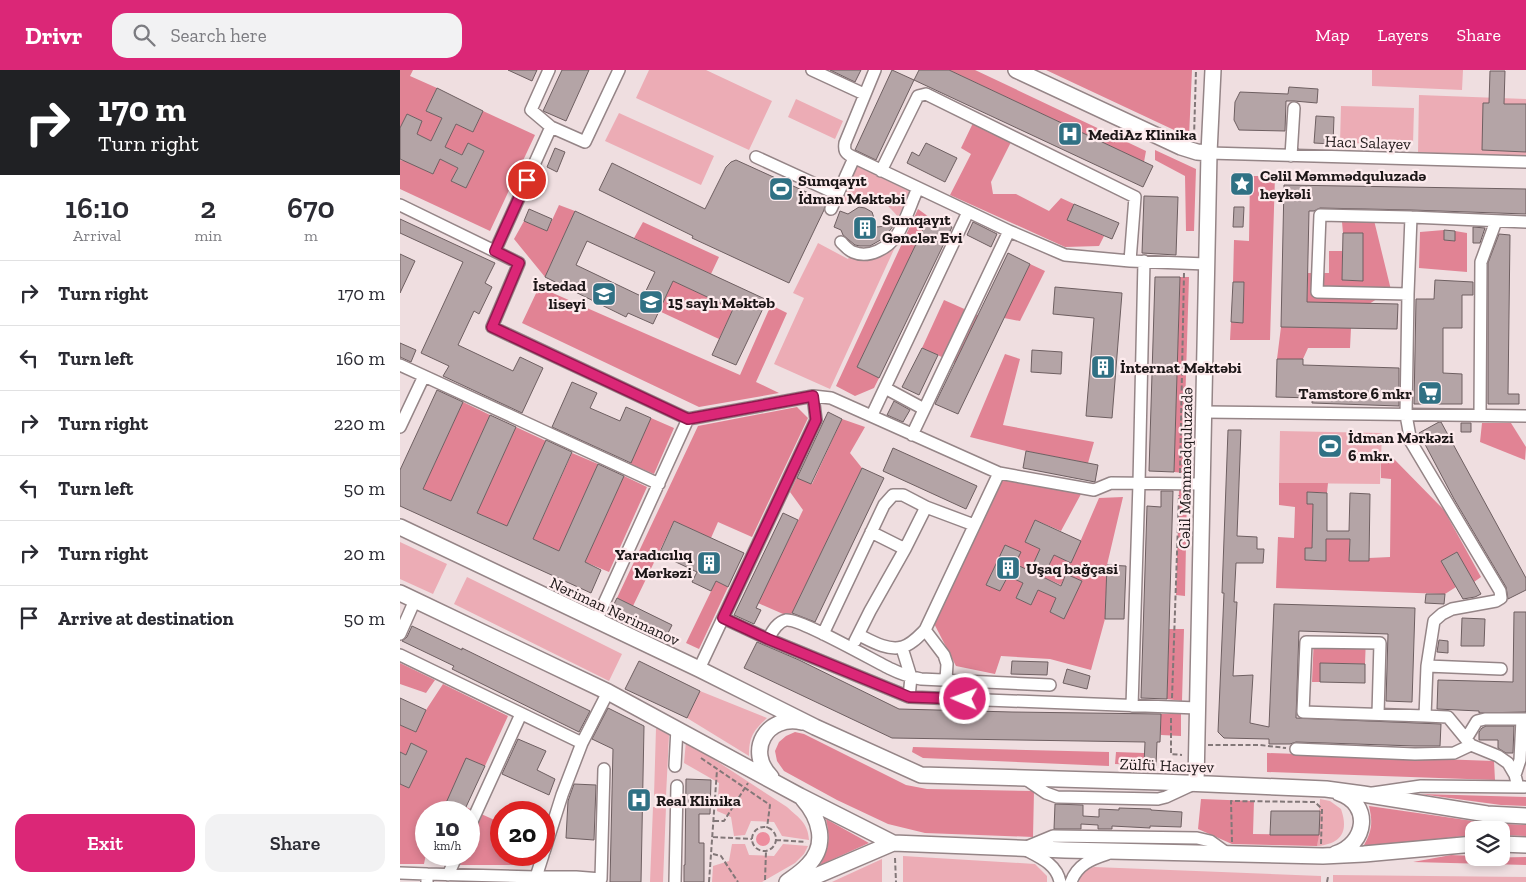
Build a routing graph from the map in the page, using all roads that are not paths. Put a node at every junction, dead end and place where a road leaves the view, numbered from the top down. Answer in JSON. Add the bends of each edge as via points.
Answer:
{"nodes":[{"id":1,"x":549,"y":70,"type":"edge"},
{"id":2,"x":619,"y":70,"type":"edge"},
{"id":3,"x":812,"y":70,"type":"edge"},
{"id":4,"x":875,"y":70,"type":"edge"},
{"id":5,"x":1016,"y":70,"type":"edge"},
{"id":6,"x":1213,"y":70,"type":"edge"},
{"id":7,"x":864,"y":94,"type":"junction"},
{"id":8,"x":1294,"y":108,"type":"dead end"},
{"id":9,"x":551,"y":127,"type":"junction"},
{"id":10,"x":1209,"y":153,"type":"junction"},
{"id":11,"x":1291,"y":156,"type":"junction"},
{"id":12,"x":756,"y":157,"type":"dead end"},
{"id":13,"x":854,"y":158,"type":"junction"},
{"id":14,"x":1526,"y":162,"type":"edge"},
{"id":15,"x":881,"y":171,"type":"junction"},
{"id":16,"x":918,"y":188,"type":"junction"},
{"id":17,"x":837,"y":194,"type":"junction"},
{"id":18,"x":400,"y":205,"type":"edge"},
{"id":19,"x":831,"y":209,"type":"dead end"},
{"id":20,"x":968,"y":212,"type":"junction"},
{"id":21,"x":1411,"y":217,"type":"junction"},
{"id":22,"x":1496,"y":221,"type":"junction"},
{"id":23,"x":1526,"y":222,"type":"edge"},
{"id":24,"x":1009,"y":231,"type":"junction"},
{"id":25,"x":841,"y":242,"type":"dead end"},
{"id":26,"x":495,"y":251,"type":"junction"},
{"id":27,"x":1130,"y":260,"type":"junction"},
{"id":28,"x":1144,"y":261,"type":"junction"},
{"id":29,"x":1206,"y":264,"type":"junction"},
{"id":30,"x":1408,"y":294,"type":"junction"},
{"id":31,"x":400,"y":365,"type":"edge"},
{"id":32,"x":424,"y":376,"type":"junction"},
{"id":33,"x":885,"y":388,"type":"junction"},
{"id":34,"x":813,"y":396,"type":"junction"},
{"id":35,"x":924,"y":409,"type":"junction"},
{"id":36,"x":1204,"y":412,"type":"junction"},
{"id":37,"x":1406,"y":415,"type":"junction"},
{"id":38,"x":1480,"y":415,"type":"junction"},
{"id":39,"x":872,"y":416,"type":"junction"},
{"id":40,"x":1526,"y":416,"type":"edge"},
{"id":41,"x":688,"y":419,"type":"junction"},
{"id":42,"x":400,"y":427,"type":"edge"},
{"id":43,"x":912,"y":435,"type":"junction"},
{"id":44,"x":999,"y":473,"type":"junction"},
{"id":45,"x":1140,"y":483,"type":"junction"},
{"id":46,"x":659,"y":484,"type":"junction"},
{"id":47,"x":1202,"y":484,"type":"junction"},
{"id":48,"x":926,"y":507,"type":"junction"},
{"id":49,"x":974,"y":525,"type":"junction"},
{"id":50,"x":400,"y":527,"type":"edge"},
{"id":51,"x":871,"y":532,"type":"junction"},
{"id":52,"x":905,"y":549,"type":"junction"},
{"id":53,"x":400,"y":593,"type":"edge"},
{"id":54,"x":415,"y":600,"type":"junction"},
{"id":55,"x":723,"y":618,"type":"junction"},
{"id":56,"x":596,"y":621,"type":"junction"},
{"id":57,"x":925,"y":630,"type":"junction"},
{"id":58,"x":400,"y":634,"type":"edge"},
{"id":59,"x":823,"y":634,"type":"junction"},
{"id":60,"x":859,"y":635,"type":"junction"},
{"id":61,"x":768,"y":639,"type":"junction"},
{"id":62,"x":851,"y":648,"type":"junction"},
{"id":63,"x":902,"y":648,"type":"junction"},
{"id":64,"x":400,"y":655,"type":"edge"},
{"id":65,"x":1427,"y":666,"type":"junction"},
{"id":66,"x":1501,"y":669,"type":"dead end"},
{"id":67,"x":699,"y":670,"type":"junction"},
{"id":68,"x":912,"y":677,"type":"junction"},
{"id":69,"x":946,"y":680,"type":"junction"},
{"id":70,"x":1050,"y":684,"type":"dead end"},
{"id":71,"x":608,"y":692,"type":"junction"},
{"id":72,"x":909,"y":697,"type":"junction"},
{"id":73,"x":1132,"y":706,"type":"junction"},
{"id":74,"x":1197,"y":708,"type":"junction"},
{"id":75,"x":521,"y":714,"type":"junction"},
{"id":76,"x":1378,"y":714,"type":"junction"},
{"id":77,"x":1425,"y":716,"type":"junction"},
{"id":78,"x":1524,"y":719,"type":"edge"},
{"id":79,"x":815,"y":727,"type":"junction"},
{"id":80,"x":677,"y":728,"type":"junction"},
{"id":81,"x":1468,"y":742,"type":"junction"},
{"id":82,"x":582,"y":743,"type":"junction"},
{"id":83,"x":1296,"y":749,"type":"road end"},
{"id":84,"x":675,"y":766,"type":"dead end"},
{"id":85,"x":604,"y":769,"type":"dead end"},
{"id":86,"x":1515,"y":775,"type":"junction"},
{"id":87,"x":1196,"y":783,"type":"junction"},
{"id":88,"x":676,"y":786,"type":"dead end"},
{"id":89,"x":782,"y":786,"type":"junction"},
{"id":90,"x":1522,"y":787,"type":"edge"},
{"id":91,"x":1326,"y":789,"type":"junction"},
{"id":92,"x":1363,"y":794,"type":"junction"},
{"id":93,"x":800,"y":796,"type":"junction"},
{"id":94,"x":480,"y":804,"type":"edge"},
{"id":95,"x":555,"y":816,"type":"edge"},
{"id":96,"x":1526,"y":816,"type":"edge"},
{"id":97,"x":1147,"y":838,"type":"junction"},
{"id":98,"x":893,"y":842,"type":"junction"},
{"id":99,"x":1510,"y":844,"type":"edge"},
{"id":100,"x":1465,"y":845,"type":"edge"},
{"id":101,"x":1526,"y":845,"type":"edge"},
{"id":102,"x":1022,"y":848,"type":"junction"},
{"id":103,"x":1230,"y":849,"type":"junction"},
{"id":104,"x":1324,"y":850,"type":"junction"},
{"id":105,"x":1117,"y":851,"type":"junction"},
{"id":106,"x":1167,"y":853,"type":"junction"},
{"id":107,"x":452,"y":866,"type":"edge"},
{"id":108,"x":539,"y":866,"type":"edge"},
{"id":109,"x":400,"y":874,"type":"edge"},
{"id":110,"x":448,"y":875,"type":"junction"},
{"id":111,"x":536,"y":877,"type":"junction"},
{"id":112,"x":427,"y":878,"type":"edge"},
{"id":113,"x":576,"y":880,"type":"edge"},
{"id":114,"x":675,"y":882,"type":"edge"},
{"id":115,"x":787,"y":882,"type":"edge"},
{"id":116,"x":802,"y":882,"type":"edge"},
{"id":117,"x":1060,"y":882,"type":"edge"},
{"id":118,"x":1071,"y":882,"type":"edge"}],
"edges":[{"from":1,"to":9,"type":"street","via":[[531,110]]},
{"from":2,"to":9,"type":"street","via":[[585,142]]},
{"from":3,"to":7,"type":"street"},
{"from":4,"to":7,"type":"street"},
{"from":5,"to":10,"type":"main road","via":[[1181,148]]},
{"from":6,"to":10,"type":"main road","name":"Cəlil Məmmədquluzadə"},
{"from":7,"to":13,"type":"street","via":[[844,148],[846,154]]},
{"from":8,"to":11,"type":"street"},
{"from":9,"to":26,"type":"street"},
{"from":10,"to":11,"type":"street","name":"Hacı Salayev"},
{"from":10,"to":29,"type":"main road","name":"Cəlil Məmmədquluzadə"},
{"from":11,"to":14,"type":"street","name":"Hacı Salayev"},
{"from":12,"to":17,"type":"street"},
{"from":13,"to":15,"type":"street"},
{"from":13,"to":17,"type":"street"},
{"from":15,"to":16,"type":"street"},
{"from":15,"to":27,"type":"street","via":[[918,96],[926,94],[1136,197]]},
{"from":16,"to":20,"type":"street"},
{"from":16,"to":25,"type":"street","via":[[898,233],[883,248],[866,254],[855,253]]},
{"from":17,"to":19,"type":"street"},
{"from":18,"to":26,"type":"street"},
{"from":20,"to":24,"type":"street"},
{"from":20,"to":33,"type":"street"},
{"from":21,"to":22,"type":"street"},
{"from":21,"to":30,"type":"street"},
{"from":21,"to":30,"type":"street","via":[[1320,215],[1316,292]]},
{"from":22,"to":23,"type":"street"},
{"from":22,"to":38,"type":"street","via":[[1481,262]]},
{"from":24,"to":27,"type":"street","via":[[1065,255]]},
{"from":24,"to":35,"type":"street"},
{"from":26,"to":41,"type":"street","via":[[519,263],[492,327]]},
{"from":27,"to":28,"type":"street"},
{"from":28,"to":29,"type":"street"},
{"from":28,"to":45,"type":"street"},
{"from":29,"to":36,"type":"main road","name":"Cəlil Məmmədquluzadə"},
{"from":30,"to":37,"type":"street"},
{"from":31,"to":32,"type":"street"},
{"from":32,"to":42,"type":"street"},
{"from":32,"to":46,"type":"street"},
{"from":33,"to":35,"type":"street"},
{"from":33,"to":39,"type":"street"},
{"from":34,"to":39,"type":"street","via":[[831,398]]},
{"from":34,"to":41,"type":"street"},
{"from":34,"to":55,"type":"street","via":[[816,420]]},
{"from":35,"to":43,"type":"street"},
{"from":36,"to":37,"type":"street"},
{"from":36,"to":47,"type":"main road","name":"Cəlil Məmmədquluzadə"},
{"from":37,"to":38,"type":"street"},
{"from":37,"to":65,"type":"street","via":[[1411,442],[1500,591],[1501,598],[1452,609],[1434,621]]},
{"from":38,"to":40,"type":"street"},
{"from":39,"to":43,"type":"street"},
{"from":41,"to":46,"type":"street"},
{"from":43,"to":44,"type":"street"},
{"from":44,"to":45,"type":"street","via":[[1094,490],[1111,483]]},
{"from":44,"to":49,"type":"street"},
{"from":45,"to":47,"type":"street"},
{"from":45,"to":73,"type":"street"},
{"from":46,"to":56,"type":"street"},
{"from":47,"to":74,"type":"main road","name":"Cəlil Məmmədquluzadə"},
{"from":48,"to":49,"type":"street"},
{"from":48,"to":51,"type":"street","via":[[893,495],[884,505]]},
{"from":48,"to":52,"type":"street"},
{"from":49,"to":57,"type":"street"},
{"from":50,"to":56,"type":"main road","name":"Nəriman Nərimanov"},
{"from":51,"to":52,"type":"street"},
{"from":51,"to":59,"type":"street"},
{"from":52,"to":60,"type":"street"},
{"from":53,"to":54,"type":"main road"},
{"from":54,"to":58,"type":"street"},
{"from":54,"to":71,"type":"main road"},
{"from":55,"to":61,"type":"street"},
{"from":55,"to":67,"type":"street"},
{"from":56,"to":67,"type":"main road","name":"Nəriman Nərimanov"},
{"from":57,"to":63,"type":"street"},
{"from":57,"to":69,"type":"street","via":[[944,655]]},
{"from":59,"to":61,"type":"street","via":[[789,620],[781,621]]},
{"from":59,"to":62,"type":"street"},
{"from":60,"to":62,"type":"street"},
{"from":60,"to":63,"type":"street","via":[[879,644]]},
{"from":61,"to":72,"type":"street"},
{"from":62,"to":68,"type":"street"},
{"from":63,"to":68,"type":"street"},
{"from":64,"to":75,"type":"street"},
{"from":65,"to":66,"type":"street"},
{"from":65,"to":77,"type":"street"},
{"from":67,"to":79,"type":"main road","name":"Nəriman Nərimanov"},
{"from":68,"to":69,"type":"street"},
{"from":68,"to":72,"type":"street"},
{"from":69,"to":70,"type":"street"},
{"from":71,"to":80,"type":"main road"},
{"from":71,"to":82,"type":"street"},
{"from":72,"to":73,"type":"street"},
{"from":73,"to":74,"type":"street"},
{"from":74,"to":87,"type":"main road","name":"Cəlil Məmmədquluzadə"},
{"from":75,"to":82,"type":"street"},
{"from":75,"to":94,"type":"street"},
{"from":76,"to":76,"type":"street","via":[[1303,712],[1306,642],[1380,643]]},
{"from":76,"to":77,"type":"street"},
{"from":77,"to":81,"type":"street","via":[[1448,717]]},
{"from":78,"to":81,"type":"street","via":[[1477,721]]},
{"from":78,"to":86,"type":"street","via":[[1520,760]]},
{"from":79,"to":87,"type":"main road","name":"Zülfü Hacıyev","via":[[921,775]]},
{"from":79,"to":89,"type":"main road","via":[[792,720],[782,722],[766,734],[759,749],[761,763]]},
{"from":80,"to":84,"type":"street"},
{"from":80,"to":89,"type":"main road"},
{"from":81,"to":83,"type":"street","via":[[1454,753]]},
{"from":81,"to":86,"type":"street","via":[[1508,763]]},
{"from":82,"to":95,"type":"street"},
{"from":85,"to":113,"type":"street","via":[[601,879]]},
{"from":86,"to":90,"type":"street"},
{"from":87,"to":91,"type":"main road","name":"Zülfü Hacıyev"},
{"from":88,"to":114,"type":"street"},
{"from":89,"to":93,"type":"main road"},
{"from":90,"to":92,"type":"street","via":[[1421,786]]},
{"from":91,"to":92,"type":"main road","name":"Zülfü Hacıyev"},
{"from":91,"to":104,"type":"main road","via":[[1342,793],[1354,802],[1362,817],[1355,842],[1348,848]]},
{"from":92,"to":96,"type":"main road","name":"Zülfü Hacıyev","via":[[1487,814]]},
{"from":93,"to":98,"type":"main road"},
{"from":93,"to":115,"type":"main road","via":[[818,823],[820,842],[814,858]]},
{"from":97,"to":102,"type":"street","via":[[1053,836]]},
{"from":97,"to":103,"type":"street","via":[[1204,839]]},
{"from":97,"to":106,"type":"street"},
{"from":98,"to":102,"type":"main road"},
{"from":98,"to":116,"type":"main road"},
{"from":99,"to":101,"type":"main road"},
{"from":100,"to":104,"type":"main road","via":[[1364,854]]},
{"from":102,"to":105,"type":"main road"},
{"from":102,"to":117,"type":"street","via":[[1050,864]]},
{"from":103,"to":104,"type":"main road"},
{"from":103,"to":106,"type":"main road"},
{"from":105,"to":106,"type":"main road"},
{"from":105,"to":118,"type":"street","via":[[1083,864]]},
{"from":107,"to":110,"type":"street"},
{"from":108,"to":111,"type":"street"},
{"from":109,"to":112,"type":"street"},
{"from":110,"to":111,"type":"street"},
{"from":110,"to":112,"type":"street"},
{"from":111,"to":113,"type":"street"}]}
